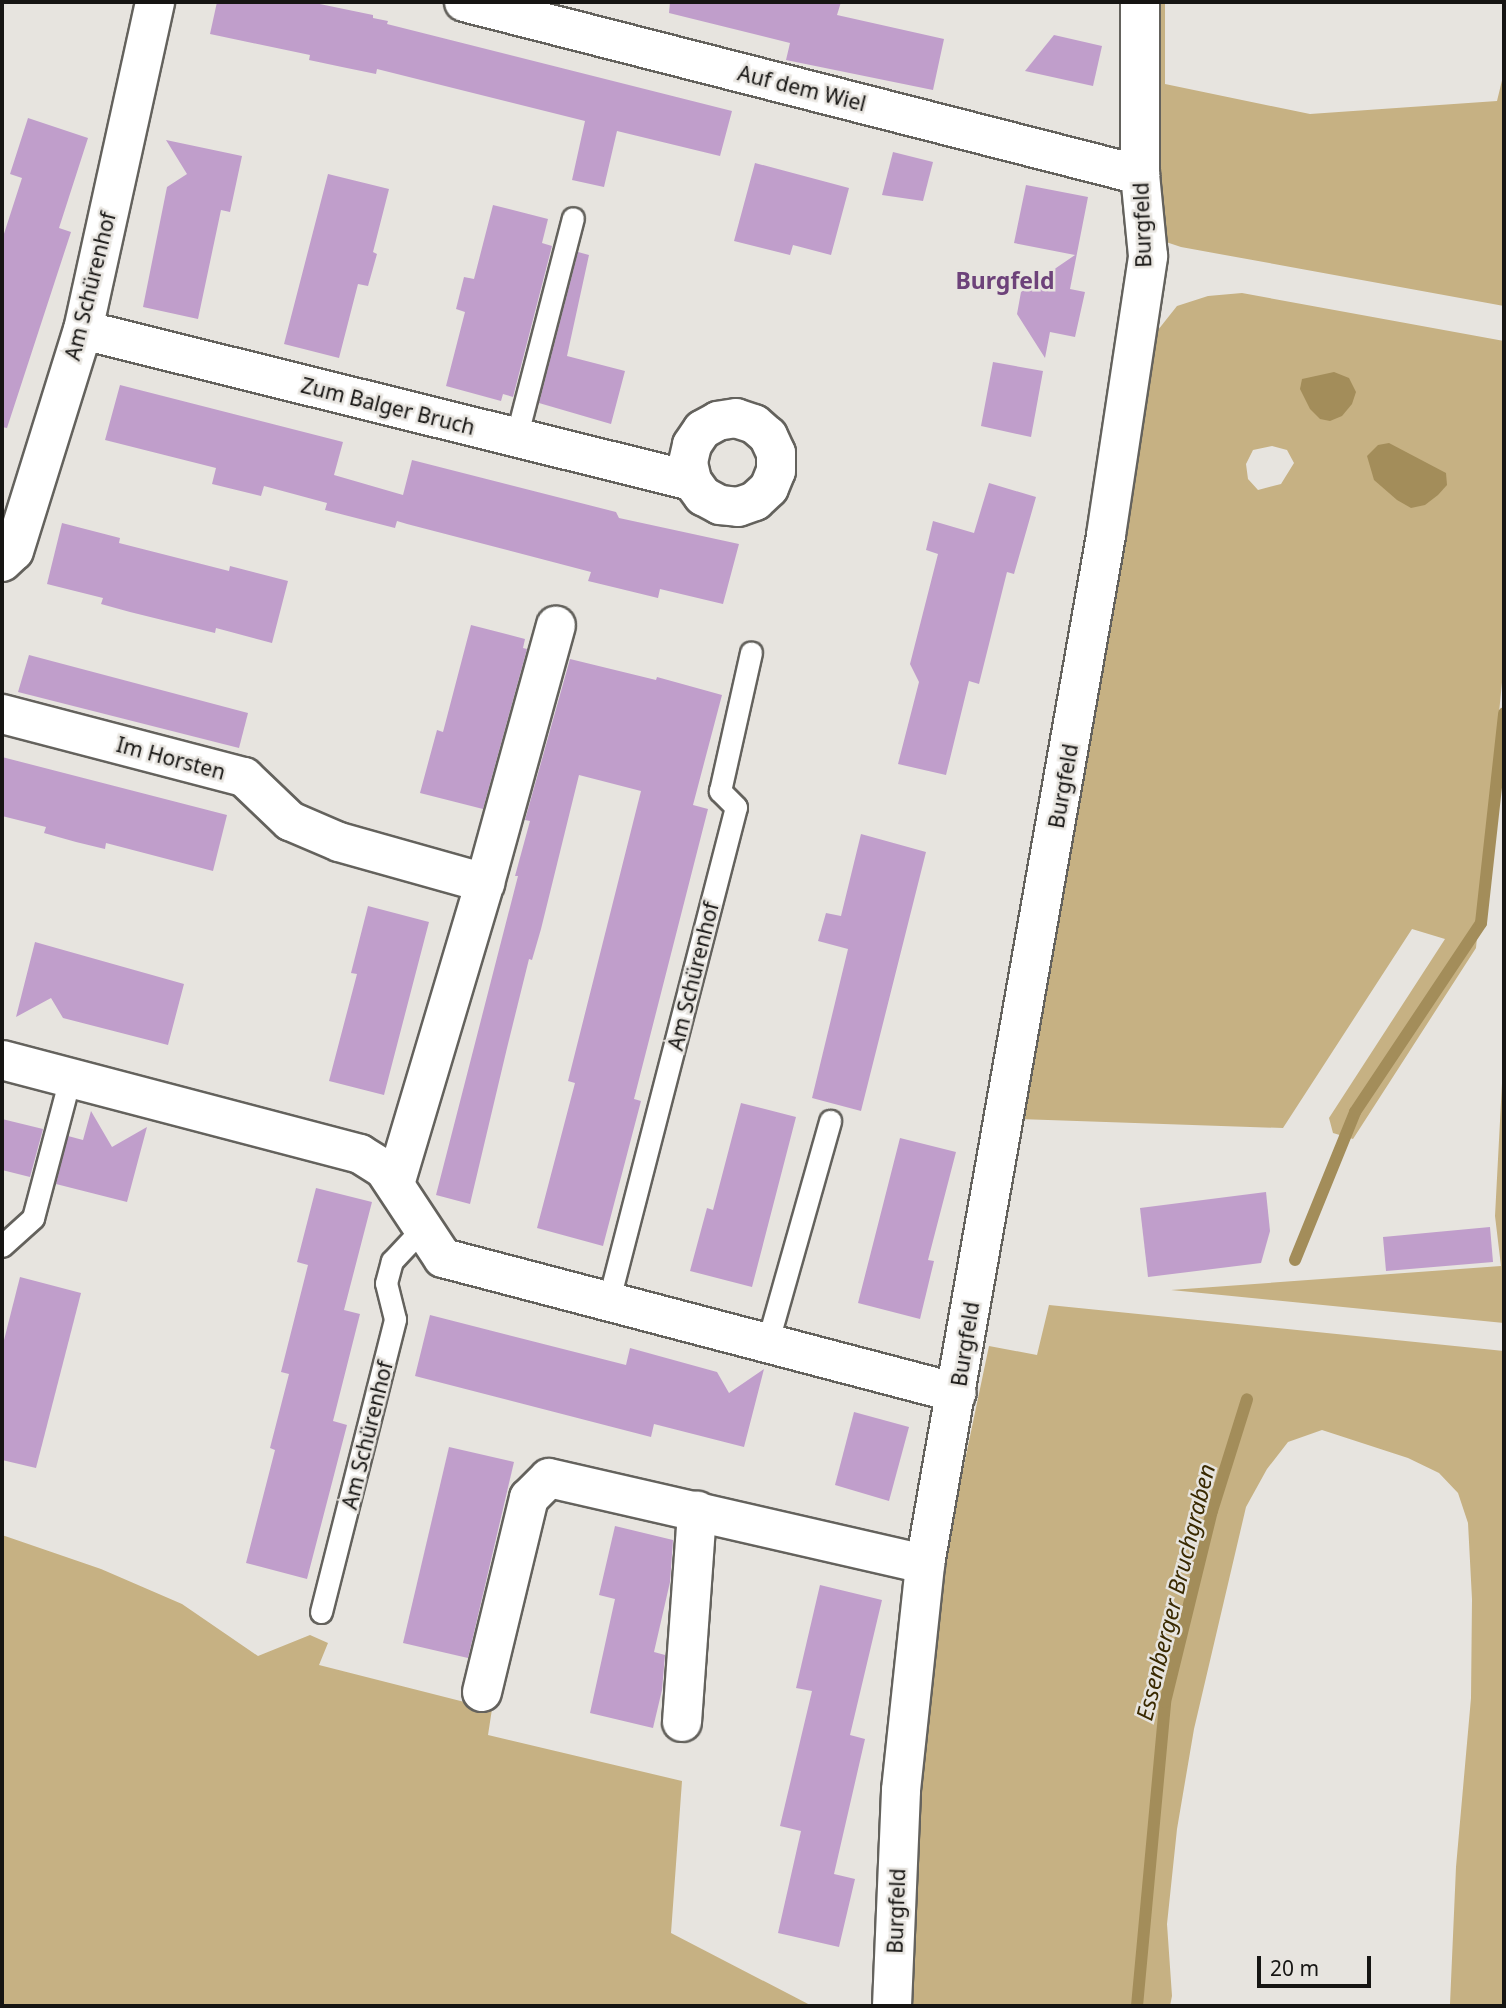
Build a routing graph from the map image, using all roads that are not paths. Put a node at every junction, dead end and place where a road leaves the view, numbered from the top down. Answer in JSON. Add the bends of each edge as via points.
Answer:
{"nodes":[{"id":1,"x":155,"y":2,"type":"edge"},
{"id":2,"x":464,"y":2,"type":"edge"},
{"id":3,"x":1140,"y":2,"type":"edge"},
{"id":4,"x":1140,"y":175,"type":"junction"},
{"id":5,"x":573,"y":218,"type":"dead end"},
{"id":6,"x":83,"y":330,"type":"junction"},
{"id":7,"x":516,"y":438,"type":"junction"},
{"id":8,"x":692,"y":481,"type":"dead end"},
{"id":9,"x":2,"y":562,"type":"edge"},
{"id":10,"x":556,"y":626,"type":"dead end"},
{"id":11,"x":751,"y":652,"type":"dead end"},
{"id":12,"x":2,"y":714,"type":"edge"},
{"id":13,"x":485,"y":883,"type":"junction"},
{"id":14,"x":2,"y":1060,"type":"edge"},
{"id":15,"x":70,"y":1078,"type":"junction"},
{"id":16,"x":830,"y":1121,"type":"dead end"},
{"id":17,"x":395,"y":1184,"type":"junction"},
{"id":18,"x":423,"y":1227,"type":"junction"},
{"id":19,"x":2,"y":1246,"type":"edge"},
{"id":20,"x":608,"y":1303,"type":"junction"},
{"id":21,"x":767,"y":1344,"type":"junction"},
{"id":22,"x":957,"y":1393,"type":"junction"},
{"id":23,"x":696,"y":1511,"type":"junction"},
{"id":24,"x":925,"y":1564,"type":"junction"},
{"id":25,"x":321,"y":1612,"type":"dead end"},
{"id":26,"x":482,"y":1692,"type":"dead end"},
{"id":27,"x":682,"y":1722,"type":"dead end"},
{"id":28,"x":892,"y":2006,"type":"edge"}],
"edges":[{"from":1,"to":6,"type":"street","name":"Am Schürenhof"},
{"from":2,"to":4,"type":"street","name":"Auf dem Wiel"},
{"from":3,"to":4,"type":"street","name":"Burgfeld"},
{"from":4,"to":22,"type":"street","name":"Burgfeld","via":[[1148,256],[1106,535]]},
{"from":5,"to":7,"type":"lane"},
{"from":6,"to":7,"type":"street","name":"Zum Balger Bruch"},
{"from":6,"to":9,"type":"street","name":"Am Schürenhof","via":[[14,551]]},
{"from":7,"to":8,"type":"street","name":"Zum Balger Bruch"},
{"from":10,"to":13,"type":"street"},
{"from":11,"to":20,"type":"lane","name":"Am Schürenhof","via":[[720,791],[736,807]]},
{"from":12,"to":13,"type":"street","name":"Im Horsten","via":[[244,777],[290,821],[340,842]]},
{"from":13,"to":17,"type":"street"},
{"from":14,"to":15,"type":"street"},
{"from":15,"to":17,"type":"street","via":[[360,1154],[384,1169]]},
{"from":15,"to":19,"type":"lane","via":[[33,1218]]},
{"from":16,"to":21,"type":"lane"},
{"from":17,"to":18,"type":"street"},
{"from":18,"to":20,"type":"street","via":[[443,1258]]},
{"from":18,"to":25,"type":"lane","name":"Am Schürenhof","via":[[392,1262],[386,1283],[395,1319]]},
{"from":20,"to":21,"type":"street"},
{"from":21,"to":22,"type":"street"},
{"from":22,"to":24,"type":"street","name":"Burgfeld"},
{"from":23,"to":24,"type":"street"},
{"from":23,"to":26,"type":"street","via":[[549,1478],[529,1498]]},
{"from":23,"to":27,"type":"street"},
{"from":24,"to":28,"type":"street","name":"Burgfeld","via":[[901,1790]]}]}
